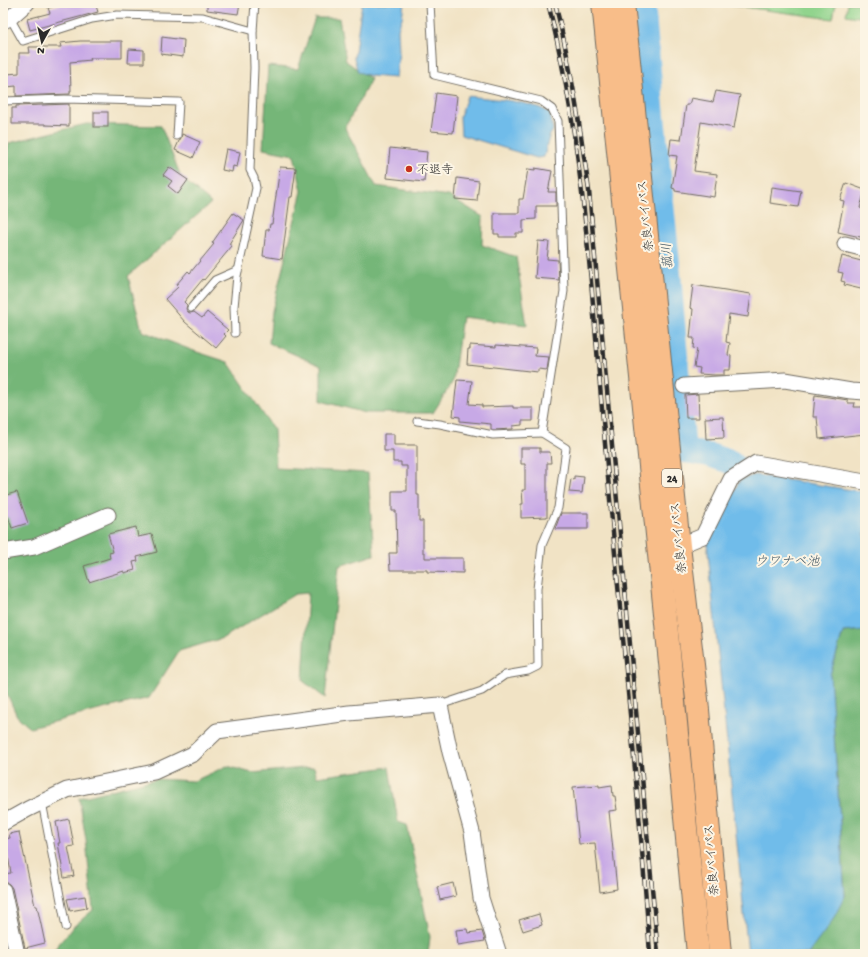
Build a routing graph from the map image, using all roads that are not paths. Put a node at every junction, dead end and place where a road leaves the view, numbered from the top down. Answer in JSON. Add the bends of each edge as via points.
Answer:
{"nodes":[{"id":1,"x":27,"y":3,"type":"edge"},
{"id":2,"x":254,"y":3,"type":"edge"},
{"id":3,"x":430,"y":3,"type":"edge"},
{"id":4,"x":603,"y":3,"type":"edge"},
{"id":5,"x":623,"y":3,"type":"edge"},
{"id":6,"x":6,"y":19,"type":"edge"},
{"id":7,"x":253,"y":31,"type":"junction"},
{"id":8,"x":3,"y":101,"type":"edge"},
{"id":9,"x":177,"y":136,"type":"dead end"},
{"id":10,"x":846,"y":244,"type":"dead end"},
{"id":11,"x":865,"y":249,"type":"edge"},
{"id":12,"x":238,"y":270,"type":"junction"},
{"id":13,"x":191,"y":308,"type":"dead end"},
{"id":14,"x":235,"y":333,"type":"dead end"},
{"id":15,"x":684,"y":386,"type":"dead end"},
{"id":16,"x":865,"y":392,"type":"edge"},
{"id":17,"x":417,"y":421,"type":"dead end"},
{"id":18,"x":542,"y":433,"type":"junction"},
{"id":19,"x":865,"y":482,"type":"edge"},
{"id":20,"x":108,"y":515,"type":"dead end"},
{"id":21,"x":679,"y":546,"type":"junction"},
{"id":22,"x":3,"y":552,"type":"edge"},
{"id":23,"x":440,"y":705,"type":"junction"},
{"id":24,"x":42,"y":802,"type":"junction"},
{"id":25,"x":3,"y":823,"type":"edge"},
{"id":26,"x":3,"y":890,"type":"edge"},
{"id":27,"x":66,"y":927,"type":"dead end"},
{"id":28,"x":17,"y":954,"type":"edge"},
{"id":29,"x":499,"y":954,"type":"edge"},
{"id":30,"x":698,"y":954,"type":"edge"},
{"id":31,"x":720,"y":954,"type":"edge"}],
"edges":[{"from":1,"to":6,"type":"street"},
{"from":2,"to":7,"type":"lane"},
{"from":3,"to":18,"type":"lane","via":[[434,75],[541,101],[552,109],[558,121],[564,291]]},
{"from":4,"to":30,"type":"highway","name":"奈良バイパス","number":"24"},
{"from":5,"to":21,"type":"highway","name":"奈良バイパス","number":"24"},
{"from":6,"to":7,"type":"lane","via":[[23,41],[92,19],[118,15],[203,17]]},
{"from":7,"to":12,"type":"lane","via":[[250,170],[256,188]]},
{"from":8,"to":9,"type":"lane","via":[[65,99],[179,102]]},
{"from":10,"to":11,"type":"street"},
{"from":12,"to":13,"type":"lane","via":[[215,280]]},
{"from":12,"to":14,"type":"lane","via":[[234,307]]},
{"from":15,"to":16,"type":"street","via":[[785,380]]},
{"from":17,"to":18,"type":"lane","via":[[493,435]]},
{"from":18,"to":23,"type":"lane","via":[[566,448],[558,508],[541,552],[537,589],[538,666],[528,671],[505,675],[482,691]]},
{"from":19,"to":21,"type":"street","via":[[756,463],[731,479],[703,536]]},
{"from":20,"to":22,"type":"street","via":[[34,547]]},
{"from":21,"to":31,"type":"highway","name":"奈良バイパス","number":"24","via":[[697,699]]},
{"from":23,"to":24,"type":"street","via":[[349,713],[217,731],[193,754],[154,772],[67,790]]},
{"from":23,"to":29,"type":"street","via":[[472,832],[481,898]]},
{"from":24,"to":25,"type":"street"},
{"from":24,"to":27,"type":"lane"},
{"from":26,"to":28,"type":"street"}]}
